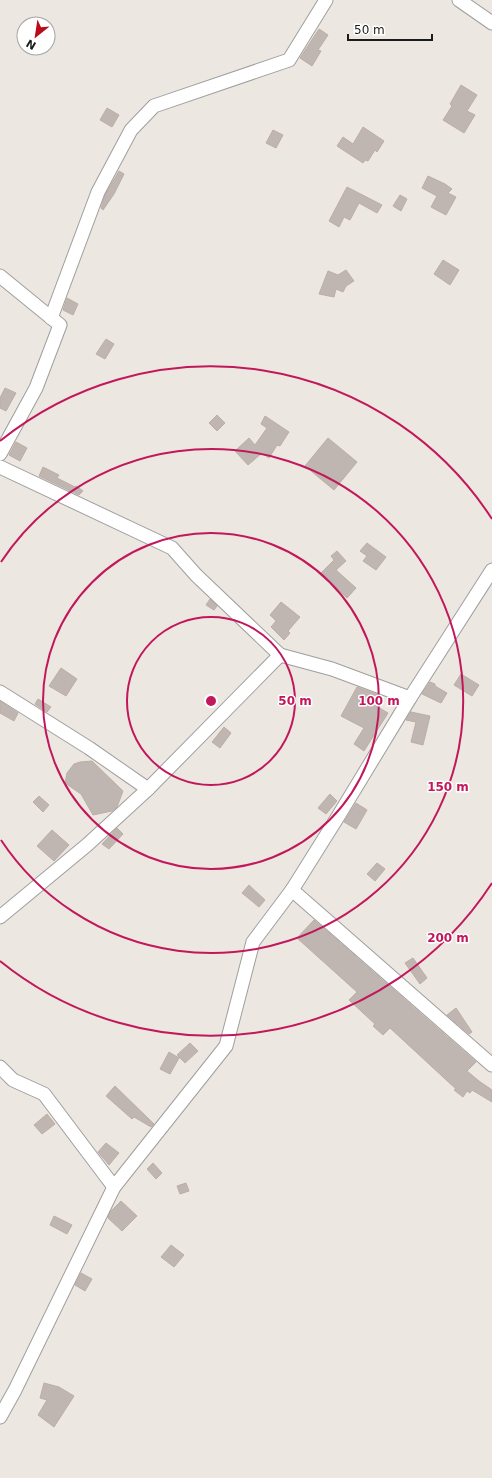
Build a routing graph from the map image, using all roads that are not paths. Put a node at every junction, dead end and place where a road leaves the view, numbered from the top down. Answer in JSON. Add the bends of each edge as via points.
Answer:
{"nodes":[{"id":1,"x":326,"y":0,"type":"edge"},
{"id":2,"x":459,"y":0,"type":"edge"},
{"id":3,"x":492,"y":23,"type":"edge"},
{"id":4,"x":0,"y":276,"type":"edge"},
{"id":5,"x":50,"y":318,"type":"junction"},
{"id":6,"x":0,"y":454,"type":"edge"},
{"id":7,"x":0,"y":467,"type":"edge"},
{"id":8,"x":492,"y":570,"type":"edge"},
{"id":9,"x":280,"y":655,"type":"junction"},
{"id":10,"x":0,"y":692,"type":"edge"},
{"id":11,"x":410,"y":698,"type":"junction"},
{"id":12,"x":148,"y":789,"type":"junction"},
{"id":13,"x":292,"y":890,"type":"junction"},
{"id":14,"x":0,"y":917,"type":"edge"},
{"id":15,"x":492,"y":1065,"type":"edge"},
{"id":16,"x":0,"y":1068,"type":"edge"},
{"id":17,"x":114,"y":1187,"type":"junction"},
{"id":18,"x":0,"y":1417,"type":"edge"}],
"edges":[{"from":1,"to":5,"type":"street","via":[[290,60],[154,106],[131,130],[98,192]]},
{"from":2,"to":3,"type":"street"},
{"from":4,"to":5,"type":"street"},
{"from":5,"to":6,"type":"street","via":[[60,326],[36,388]]},
{"from":7,"to":9,"type":"street","via":[[172,548],[196,575]]},
{"from":8,"to":11,"type":"street"},
{"from":9,"to":11,"type":"street","via":[[332,669]]},
{"from":9,"to":12,"type":"street"},
{"from":10,"to":12,"type":"street","via":[[90,748]]},
{"from":11,"to":13,"type":"street"},
{"from":12,"to":14,"type":"street","via":[[87,846]]},
{"from":13,"to":15,"type":"street"},
{"from":13,"to":17,"type":"street","via":[[253,942],[226,1046]]},
{"from":16,"to":17,"type":"street","via":[[13,1080],[44,1094]]},
{"from":17,"to":18,"type":"street"}]}
